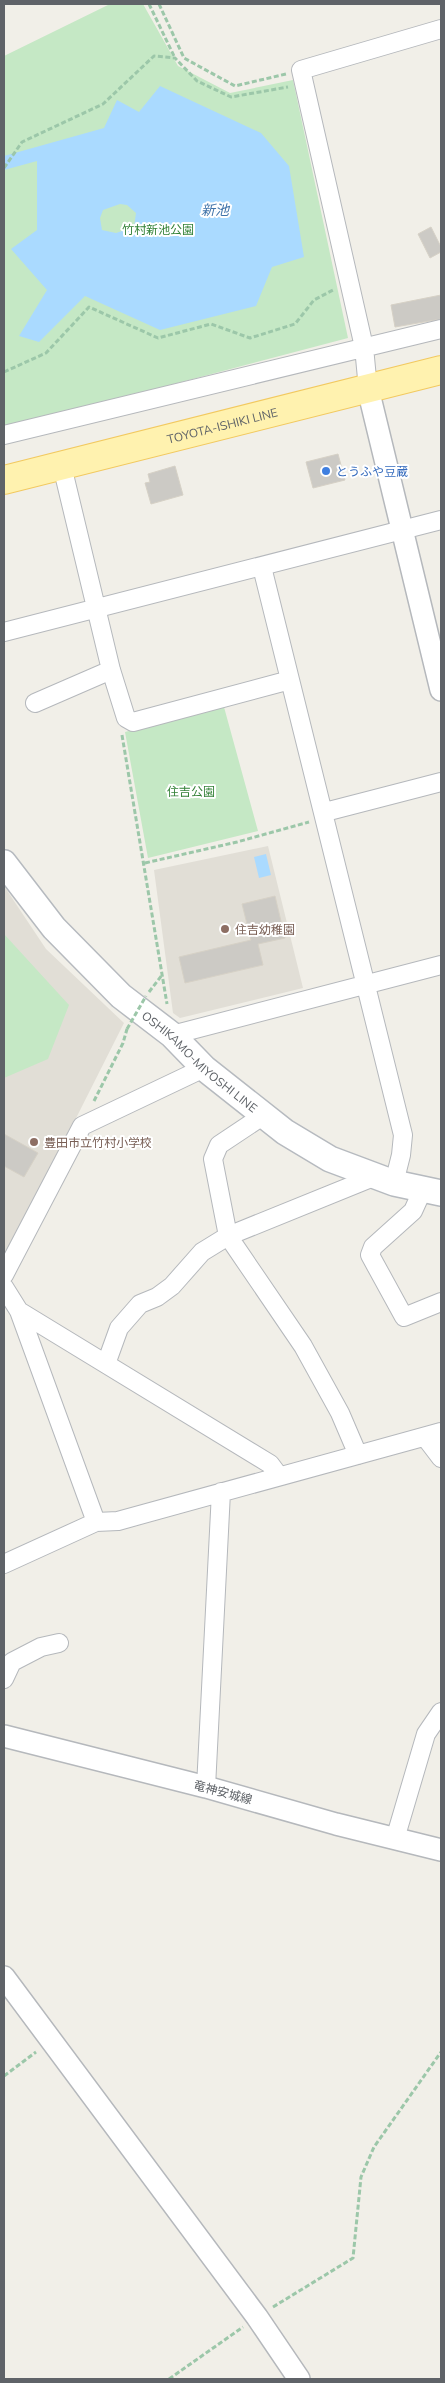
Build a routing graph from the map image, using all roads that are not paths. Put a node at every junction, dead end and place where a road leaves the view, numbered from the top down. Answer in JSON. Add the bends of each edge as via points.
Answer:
{"nodes":[{"id":1,"x":440,"y":29,"type":"edge"},
{"id":2,"x":441,"y":329,"type":"edge"},
{"id":3,"x":364,"y":347,"type":"junction"},
{"id":4,"x":441,"y":370,"type":"edge"},
{"id":5,"x":368,"y":389,"type":"junction"},
{"id":6,"x":4,"y":435,"type":"edge"},
{"id":7,"x":62,"y":466,"type":"junction"},
{"id":8,"x":4,"y":480,"type":"edge"},
{"id":9,"x":441,"y":520,"type":"edge"},
{"id":10,"x":401,"y":529,"type":"junction"},
{"id":11,"x":262,"y":567,"type":"junction"},
{"id":12,"x":97,"y":608,"type":"junction"},
{"id":13,"x":4,"y":632,"type":"edge"},
{"id":14,"x":110,"y":670,"type":"junction"},
{"id":15,"x":290,"y":680,"type":"junction"},
{"id":16,"x":441,"y":690,"type":"edge"},
{"id":17,"x":35,"y":703,"type":"dead end"},
{"id":18,"x":441,"y":782,"type":"edge"},
{"id":19,"x":324,"y":812,"type":"junction"},
{"id":20,"x":4,"y":863,"type":"edge"},
{"id":21,"x":441,"y":965,"type":"edge"},
{"id":22,"x":366,"y":983,"type":"junction"},
{"id":23,"x":172,"y":1035,"type":"junction"},
{"id":24,"x":204,"y":1068,"type":"junction"},
{"id":25,"x":264,"y":1115,"type":"junction"},
{"id":26,"x":385,"y":1180,"type":"junction"},
{"id":27,"x":432,"y":1191,"type":"edge"},
{"id":28,"x":228,"y":1236,"type":"junction"},
{"id":29,"x":4,"y":1275,"type":"edge"},
{"id":30,"x":4,"y":1287,"type":"edge"},
{"id":31,"x":441,"y":1302,"type":"edge"},
{"id":32,"x":19,"y":1311,"type":"junction"},
{"id":33,"x":106,"y":1364,"type":"junction"},
{"id":34,"x":433,"y":1434,"type":"edge"},
{"id":35,"x":358,"y":1455,"type":"junction"},
{"id":36,"x":441,"y":1458,"type":"edge"},
{"id":37,"x":279,"y":1476,"type":"junction"},
{"id":38,"x":221,"y":1492,"type":"junction"},
{"id":39,"x":96,"y":1522,"type":"junction"},
{"id":40,"x":4,"y":1564,"type":"edge"},
{"id":41,"x":59,"y":1643,"type":"dead end"},
{"id":42,"x":4,"y":1679,"type":"edge"},
{"id":43,"x":441,"y":1712,"type":"edge"},
{"id":44,"x":4,"y":1736,"type":"edge"},
{"id":45,"x":206,"y":1787,"type":"junction"},
{"id":46,"x":395,"y":1839,"type":"junction"},
{"id":47,"x":441,"y":1850,"type":"edge"},
{"id":48,"x":4,"y":1977,"type":"edge"},
{"id":49,"x":299,"y":2379,"type":"edge"}],
"edges":[{"from":1,"to":3,"type":"street","via":[[301,70]]},
{"from":2,"to":3,"type":"street"},
{"from":3,"to":5,"type":"street"},
{"from":3,"to":6,"type":"street"},
{"from":4,"to":5,"type":"main road","name":"TOYOTA-ISHIKI LINE"},
{"from":5,"to":7,"type":"main road","name":"TOYOTA-ISHIKI LINE"},
{"from":5,"to":10,"type":"street"},
{"from":7,"to":8,"type":"main road","name":"TOYOTA-ISHIKI LINE"},
{"from":7,"to":12,"type":"street"},
{"from":9,"to":10,"type":"street"},
{"from":10,"to":11,"type":"street"},
{"from":10,"to":16,"type":"street"},
{"from":11,"to":12,"type":"street"},
{"from":11,"to":15,"type":"street"},
{"from":12,"to":13,"type":"street"},
{"from":12,"to":14,"type":"street"},
{"from":14,"to":15,"type":"street","via":[[126,718],[133,722]]},
{"from":14,"to":17,"type":"street"},
{"from":15,"to":19,"type":"street"},
{"from":18,"to":19,"type":"street"},
{"from":19,"to":22,"type":"street"},
{"from":20,"to":23,"type":"main road","name":"OSHIKAMO-MIYOSHI LINE","via":[[54,928],[121,996]]},
{"from":21,"to":22,"type":"street"},
{"from":22,"to":23,"type":"street"},
{"from":22,"to":26,"type":"street","via":[[403,1135],[401,1155]]},
{"from":23,"to":24,"type":"main road","name":"OSHIKAMO-MIYOSHI LINE"},
{"from":24,"to":25,"type":"main road","name":"OSHIKAMO-MIYOSHI LINE"},
{"from":24,"to":29,"type":"street","via":[[82,1126]]},
{"from":25,"to":26,"type":"main road","name":"OSHIKAMO-MIYOSHI LINE","via":[[330,1159]]},
{"from":25,"to":28,"type":"street","via":[[219,1146],[213,1159]]},
{"from":26,"to":27,"type":"main road","name":"OSHIKAMO-MIYOSHI LINE"},
{"from":26,"to":28,"type":"street"},
{"from":27,"to":31,"type":"street","via":[[373,1247],[370,1255],[404,1318]]},
{"from":28,"to":33,"type":"street","via":[[202,1252],[172,1286],[140,1304],[120,1328]]},
{"from":28,"to":35,"type":"street","via":[[303,1346],[340,1413]]},
{"from":30,"to":32,"type":"street"},
{"from":32,"to":33,"type":"street"},
{"from":32,"to":39,"type":"street"},
{"from":33,"to":37,"type":"street","via":[[270,1464]]},
{"from":34,"to":35,"type":"street"},
{"from":34,"to":36,"type":"street"},
{"from":35,"to":37,"type":"street"},
{"from":37,"to":38,"type":"street"},
{"from":38,"to":39,"type":"street","via":[[118,1521]]},
{"from":38,"to":45,"type":"street"},
{"from":39,"to":40,"type":"street"},
{"from":41,"to":42,"type":"street","via":[[41,1647],[12,1662]]},
{"from":43,"to":46,"type":"street","via":[[426,1734]]},
{"from":44,"to":45,"type":"street","name":"竜神安城線"},
{"from":45,"to":46,"type":"street","name":"竜神安城線"},
{"from":46,"to":47,"type":"street","name":"竜神安城線"},
{"from":48,"to":49,"type":"street","via":[[257,2317]]}]}
